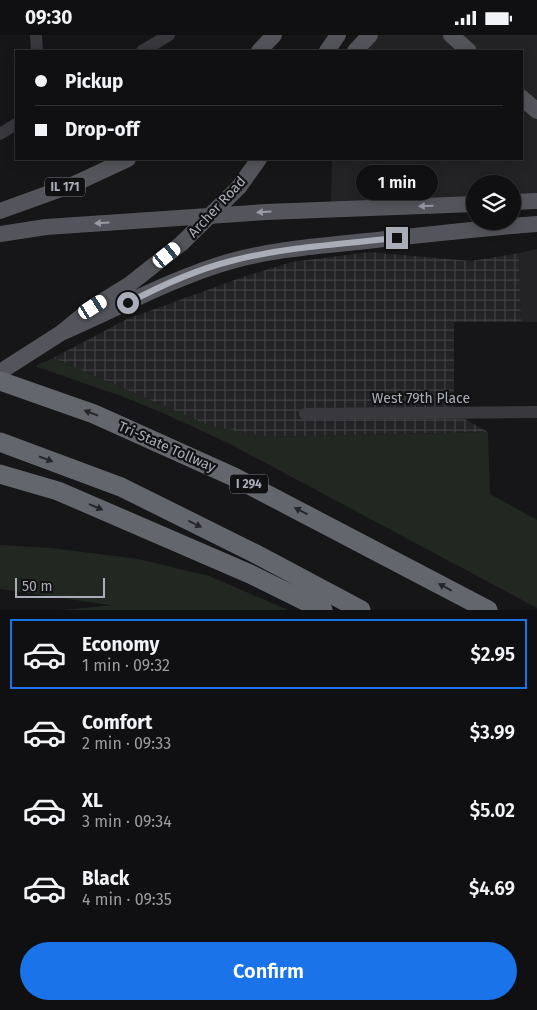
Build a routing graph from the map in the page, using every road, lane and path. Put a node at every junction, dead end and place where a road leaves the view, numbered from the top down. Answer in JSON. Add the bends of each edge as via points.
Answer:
{"nodes":[{"id":1,"x":36,"y":35,"type":"edge"},
{"id":2,"x":170,"y":35,"type":"edge"},
{"id":3,"x":274,"y":35,"type":"edge"},
{"id":4,"x":338,"y":35,"type":"edge"},
{"id":5,"x":370,"y":35,"type":"edge"},
{"id":6,"x":451,"y":35,"type":"edge"},
{"id":7,"x":37,"y":50,"type":"edge"},
{"id":8,"x":144,"y":50,"type":"edge"},
{"id":9,"x":260,"y":50,"type":"edge"},
{"id":10,"x":327,"y":50,"type":"edge"},
{"id":11,"x":355,"y":50,"type":"edge"},
{"id":12,"x":468,"y":50,"type":"edge"},
{"id":13,"x":523,"y":99,"type":"edge"},
{"id":14,"x":537,"y":111,"type":"edge"},
{"id":15,"x":15,"y":126,"type":"edge"},
{"id":16,"x":0,"y":134,"type":"edge"},
{"id":17,"x":126,"y":160,"type":"edge"},
{"id":18,"x":258,"y":160,"type":"edge"},
{"id":19,"x":537,"y":201,"type":"edge"},
{"id":20,"x":521,"y":202,"type":"edge"},
{"id":21,"x":466,"y":204,"type":"edge"},
{"id":22,"x":0,"y":211,"type":"edge"},
{"id":23,"x":537,"y":224,"type":"edge"},
{"id":24,"x":0,"y":234,"type":"edge"},
{"id":25,"x":61,"y":333,"type":"junction"},
{"id":26,"x":0,"y":371,"type":"edge"},
{"id":27,"x":0,"y":381,"type":"edge"},
{"id":28,"x":537,"y":412,"type":"edge"},
{"id":29,"x":305,"y":414,"type":"dead end"},
{"id":30,"x":0,"y":442,"type":"edge"},
{"id":31,"x":0,"y":474,"type":"edge"},
{"id":32,"x":323,"y":610,"type":"edge"},
{"id":33,"x":361,"y":610,"type":"edge"},
{"id":34,"x":488,"y":610,"type":"edge"}],
"edges":[{"from":1,"to":7,"type":"street"},
{"from":2,"to":8,"type":"street"},
{"from":3,"to":9,"type":"main road"},
{"from":4,"to":10,"type":"main road"},
{"from":5,"to":11,"type":"main road"},
{"from":6,"to":12,"type":"main road"},
{"from":13,"to":14,"type":"main road"},
{"from":15,"to":16,"type":"street"},
{"from":17,"to":22,"type":"main road","number":"IL 171","via":[[72,185]]},
{"from":18,"to":25,"type":"main road","name":"Archer Road","bridge":true,"via":[[239,187],[182,243]]},
{"from":19,"to":20,"type":"main road"},
{"from":21,"to":24,"type":"main road","one_way":true,"via":[[266,212],[46,227]]},
{"from":23,"to":25,"type":"main road","via":[[312,247],[229,262],[182,278]]},
{"from":25,"to":26,"type":"main road","name":"Archer Road"},
{"from":34,"to":27,"type":"highway","name":"Tri-State Tollway","number":"I 294","one_way":true,"via":[[234,477],[94,413]]},
{"from":28,"to":29,"type":"street","name":"West 79th Place"},
{"from":30,"to":33,"type":"highway","one_way":true,"via":[[121,487]]},
{"from":31,"to":32,"type":"highway","one_way":true,"via":[[58,491],[250,574]]}]}
